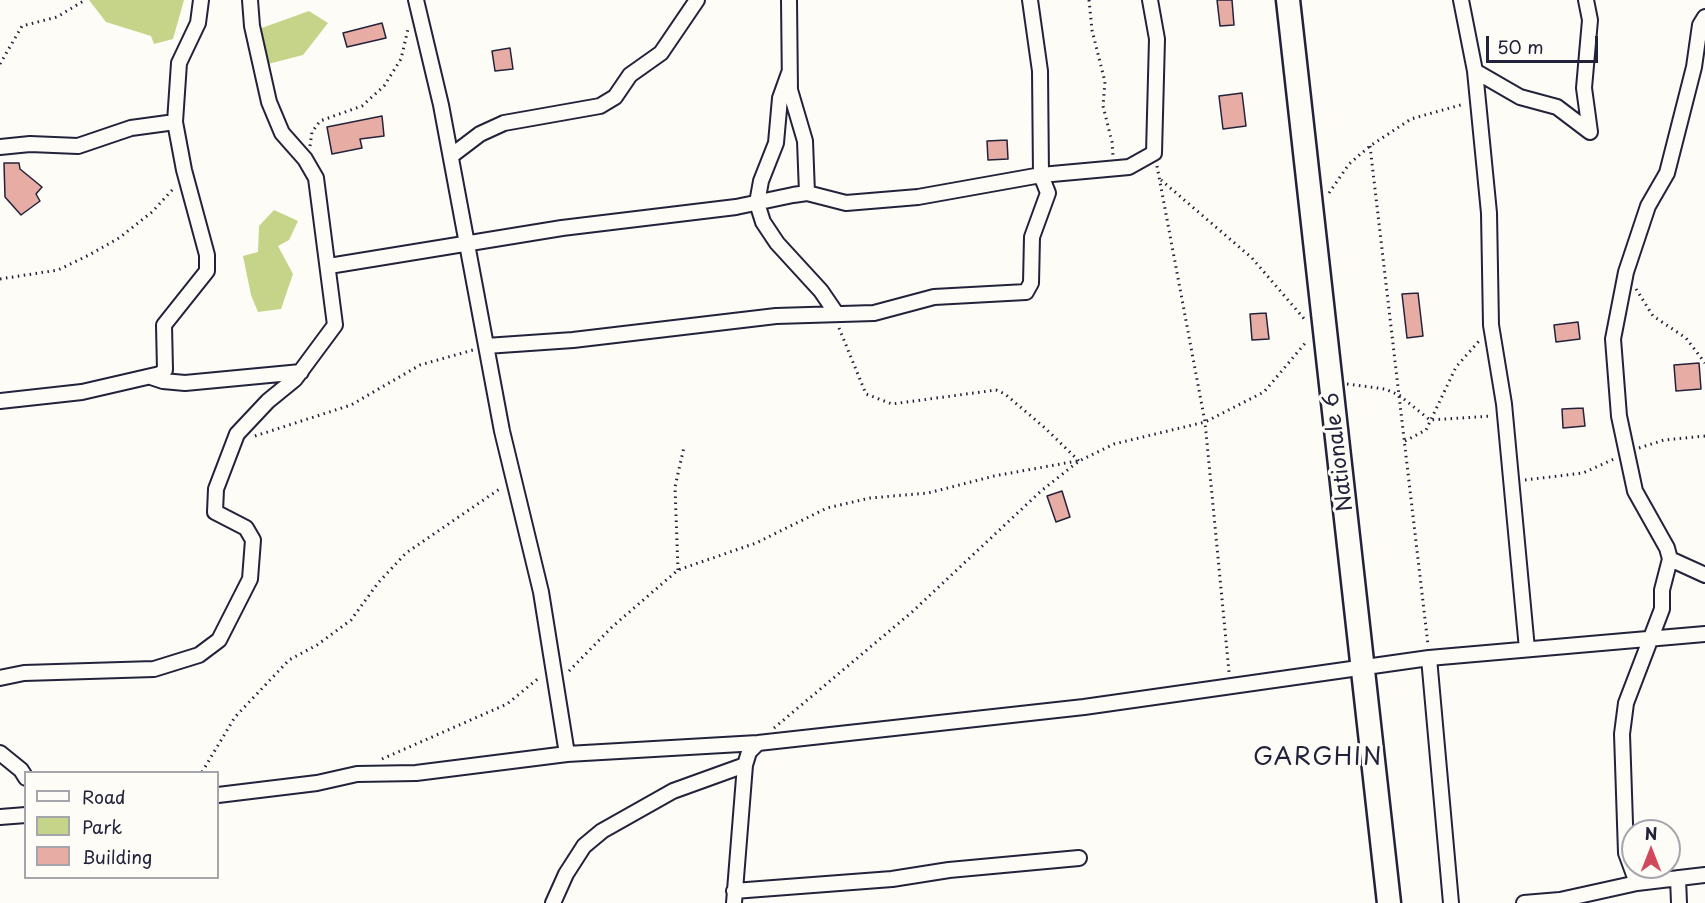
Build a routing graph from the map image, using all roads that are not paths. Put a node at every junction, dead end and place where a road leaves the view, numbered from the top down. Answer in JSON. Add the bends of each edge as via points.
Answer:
{"nodes":[{"id":1,"x":201,"y":0,"type":"edge"},
{"id":2,"x":250,"y":0,"type":"edge"},
{"id":3,"x":416,"y":0,"type":"edge"},
{"id":4,"x":696,"y":0,"type":"edge"},
{"id":5,"x":789,"y":0,"type":"edge"},
{"id":6,"x":1030,"y":0,"type":"edge"},
{"id":7,"x":1150,"y":0,"type":"edge"},
{"id":8,"x":1288,"y":0,"type":"edge"},
{"id":9,"x":1461,"y":0,"type":"edge"},
{"id":10,"x":1586,"y":0,"type":"edge"},
{"id":11,"x":1705,"y":17,"type":"edge"},
{"id":12,"x":1475,"y":71,"type":"junction"},
{"id":13,"x":789,"y":74,"type":"junction"},
{"id":14,"x":175,"y":122,"type":"junction"},
{"id":15,"x":0,"y":147,"type":"edge"},
{"id":16,"x":451,"y":156,"type":"junction"},
{"id":17,"x":1041,"y":175,"type":"junction"},
{"id":18,"x":807,"y":193,"type":"junction"},
{"id":19,"x":757,"y":203,"type":"junction"},
{"id":20,"x":465,"y":243,"type":"junction"},
{"id":21,"x":329,"y":266,"type":"junction"},
{"id":22,"x":836,"y":313,"type":"junction"},
{"id":23,"x":486,"y":346,"type":"junction"},
{"id":24,"x":301,"y":372,"type":"junction"},
{"id":25,"x":152,"y":377,"type":"junction"},
{"id":26,"x":0,"y":401,"type":"edge"},
{"id":27,"x":1670,"y":559,"type":"junction"},
{"id":28,"x":1705,"y":574,"type":"edge"},
{"id":29,"x":1705,"y":634,"type":"edge"},
{"id":30,"x":1652,"y":638,"type":"junction"},
{"id":31,"x":1527,"y":649,"type":"junction"},
{"id":32,"x":1429,"y":658,"type":"junction"},
{"id":33,"x":1364,"y":666,"type":"junction"},
{"id":34,"x":0,"y":678,"type":"edge"},
{"id":35,"x":758,"y":743,"type":"junction"},
{"id":36,"x":0,"y":753,"type":"edge"},
{"id":37,"x":567,"y":754,"type":"junction"},
{"id":38,"x":745,"y":765,"type":"junction"},
{"id":39,"x":24,"y":775,"type":"edge"},
{"id":40,"x":219,"y":795,"type":"edge"},
{"id":41,"x":24,"y":815,"type":"edge"},
{"id":42,"x":0,"y":817,"type":"edge"},
{"id":43,"x":1079,"y":858,"type":"dead end"},
{"id":44,"x":1705,"y":875,"type":"edge"},
{"id":45,"x":1681,"y":878,"type":"edge"},
{"id":46,"x":1670,"y":879,"type":"edge"},
{"id":47,"x":1678,"y":879,"type":"edge"},
{"id":48,"x":1637,"y":883,"type":"junction"},
{"id":49,"x":734,"y":897,"type":"edge"},
{"id":50,"x":1560,"y":902,"type":"edge"},
{"id":51,"x":553,"y":903,"type":"edge"},
{"id":52,"x":1389,"y":903,"type":"edge"},
{"id":53,"x":1451,"y":903,"type":"edge"},
{"id":54,"x":1524,"y":903,"type":"edge"},
{"id":55,"x":1679,"y":903,"type":"edge"}],
"edges":[{"from":1,"to":14,"type":"street","via":[[198,23],[179,63]]},
{"from":2,"to":21,"type":"street","via":[[269,102],[282,133],[316,178]]},
{"from":3,"to":16,"type":"street"},
{"from":4,"to":16,"type":"street","via":[[661,53],[630,75],[615,97],[600,106],[504,123],[480,134]]},
{"from":5,"to":13,"type":"street"},
{"from":6,"to":17,"type":"street","via":[[1040,71]]},
{"from":7,"to":17,"type":"street","via":[[1156,39],[1154,153],[1139,164],[1111,170]]},
{"from":8,"to":33,"type":"main road","name":"Nationale 6","via":[[1312,216],[1319,323],[1330,382]]},
{"from":9,"to":12,"type":"street"},
{"from":10,"to":12,"type":"street","via":[[1590,20],[1584,88],[1590,132],[1557,107],[1520,98]]},
{"from":11,"to":27,"type":"street","via":[[1667,173],[1648,206],[1626,273],[1613,339],[1618,416],[1635,491]]},
{"from":12,"to":31,"type":"street","via":[[1490,213],[1491,325],[1504,404]]},
{"from":13,"to":18,"type":"street","via":[[805,141]]},
{"from":13,"to":19,"type":"street","via":[[780,98],[774,150]]},
{"from":14,"to":15,"type":"street","via":[[130,128],[78,146]]},
{"from":14,"to":25,"type":"street","via":[[207,255],[207,271],[167,318],[163,335],[165,370]]},
{"from":16,"to":20,"type":"street"},
{"from":17,"to":18,"type":"street","via":[[918,197],[846,203]]},
{"from":17,"to":22,"type":"street","via":[[1047,200],[1032,237],[1031,283],[1026,292],[934,297],[874,313]]},
{"from":18,"to":19,"type":"street"},
{"from":19,"to":20,"type":"street"},
{"from":19,"to":22,"type":"street","via":[[763,222],[777,243]]},
{"from":20,"to":21,"type":"street"},
{"from":20,"to":23,"type":"street"},
{"from":21,"to":24,"type":"street","via":[[334,325]]},
{"from":22,"to":23,"type":"street"},
{"from":23,"to":37,"type":"street","via":[[529,534]]},
{"from":24,"to":25,"type":"street","via":[[185,383]]},
{"from":24,"to":34,"type":"street","via":[[237,434],[216,489],[215,512],[246,528],[254,549],[250,579],[219,640],[199,655],[154,669],[24,673]]},
{"from":25,"to":26,"type":"street","via":[[82,392]]},
{"from":27,"to":28,"type":"street"},
{"from":27,"to":30,"type":"street","via":[[1662,590],[1662,609]]},
{"from":29,"to":30,"type":"street"},
{"from":30,"to":31,"type":"street"},
{"from":30,"to":48,"type":"street","via":[[1626,704],[1622,734],[1626,853]]},
{"from":31,"to":32,"type":"street"},
{"from":32,"to":33,"type":"street"},
{"from":32,"to":53,"type":"street"},
{"from":33,"to":35,"type":"street","via":[[1084,707]]},
{"from":33,"to":52,"type":"main road","name":"Nationale 6"},
{"from":35,"to":37,"type":"street"},
{"from":35,"to":38,"type":"street","via":[[749,752]]},
{"from":36,"to":39,"type":"street"},
{"from":37,"to":40,"type":"street","via":[[416,773],[357,774]]},
{"from":38,"to":49,"type":"street"},
{"from":38,"to":51,"type":"street","via":[[673,791],[602,831],[584,846]]},
{"from":41,"to":42,"type":"street"},
{"from":43,"to":49,"type":"street"},
{"from":44,"to":45,"type":"street"},
{"from":46,"to":48,"type":"street"},
{"from":47,"to":55,"type":"street"},
{"from":48,"to":50,"type":"street"},
{"from":50,"to":54,"type":"street"}]}
